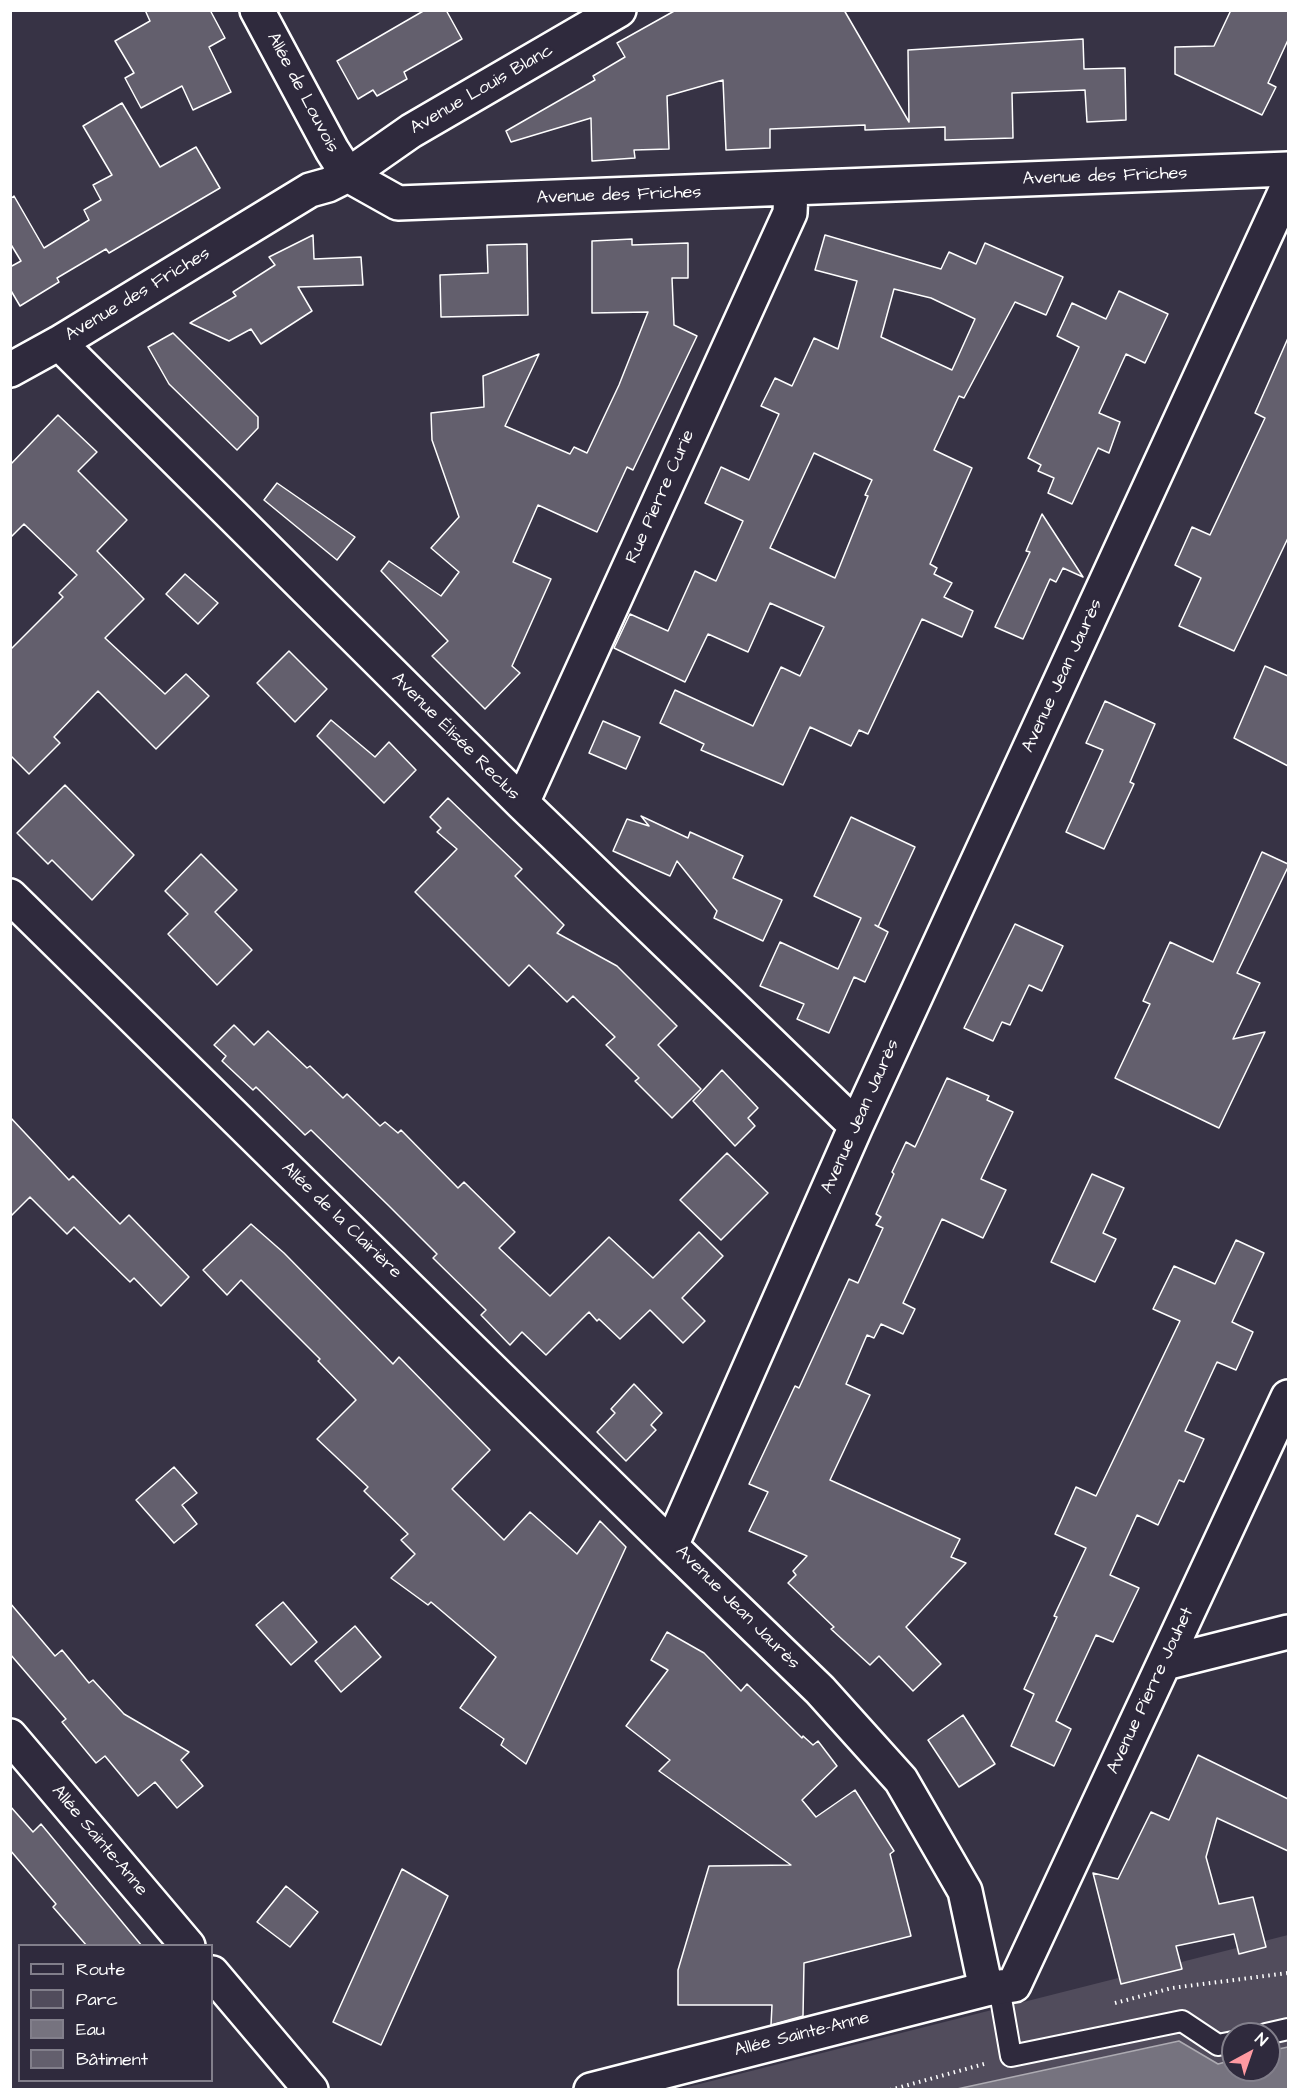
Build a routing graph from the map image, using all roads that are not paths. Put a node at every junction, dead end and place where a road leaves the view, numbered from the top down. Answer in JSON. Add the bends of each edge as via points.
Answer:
{"nodes":[{"id":1,"x":257,"y":10,"type":"edge"},
{"id":2,"x":619,"y":10,"type":"edge"},
{"id":3,"x":1288,"y":169,"type":"edge"},
{"id":4,"x":348,"y":175,"type":"junction"},
{"id":5,"x":1288,"y":186,"type":"edge"},
{"id":6,"x":791,"y":189,"type":"junction"},
{"id":7,"x":59,"y":343,"type":"junction"},
{"id":8,"x":10,"y":370,"type":"edge"},
{"id":9,"x":522,"y":803,"type":"junction"},
{"id":10,"x":10,"y":897,"type":"edge"},
{"id":11,"x":856,"y":1126,"type":"junction"},
{"id":12,"x":1288,"y":1397,"type":"edge"},
{"id":13,"x":672,"y":1546,"type":"junction"},
{"id":14,"x":1288,"y":1632,"type":"edge"},
{"id":15,"x":1165,"y":1663,"type":"junction"},
{"id":16,"x":10,"y":1736,"type":"edge"},
{"id":17,"x":187,"y":1944,"type":"edge"},
{"id":18,"x":213,"y":1973,"type":"edge"},
{"id":19,"x":1000,"y":1987,"type":"junction"},
{"id":20,"x":1221,"y":2044,"type":"edge"},
{"id":21,"x":311,"y":2090,"type":"edge"},
{"id":22,"x":591,"y":2090,"type":"edge"}],
"edges":[{"from":1,"to":4,"type":"street","name":"Allée de Louvois"},
{"from":2,"to":4,"type":"street","name":"Avenue Louis Blanc","via":[[411,131]]},
{"from":3,"to":6,"type":"street","name":"Avenue des Friches"},
{"from":4,"to":6,"type":"street","name":"Avenue des Friches","via":[[398,203]]},
{"from":4,"to":7,"type":"street","name":"Avenue des Friches","via":[[310,190]]},
{"from":5,"to":11,"type":"street","name":"Avenue Jean Jaurès"},
{"from":6,"to":9,"type":"street","name":"Rue Pierre Curie","via":[[790,213]]},
{"from":7,"to":8,"type":"street","name":"Avenue des Friches"},
{"from":7,"to":9,"type":"street","name":"Avenue Élisée Reclus"},
{"from":9,"to":11,"type":"street","name":"Avenue Élisée Reclus"},
{"from":10,"to":13,"type":"street","name":"Allée de la Clairière"},
{"from":11,"to":13,"type":"street","name":"Avenue Jean Jaurès"},
{"from":12,"to":15,"type":"street","name":"Avenue Pierre Jouhet"},
{"from":13,"to":19,"type":"street","name":"Avenue Jean Jaurès","via":[[820,1690],[901,1780],[965,1891]]},
{"from":14,"to":15,"type":"street"},
{"from":15,"to":19,"type":"street","name":"Avenue Pierre Jouhet"},
{"from":16,"to":17,"type":"street","name":"Allée Sainte-Anne"},
{"from":18,"to":21,"type":"street"},
{"from":19,"to":20,"type":"lane","via":[[1011,2056],[1182,2021]]},
{"from":19,"to":22,"type":"street","name":"Allée Sainte-Anne"}]}
